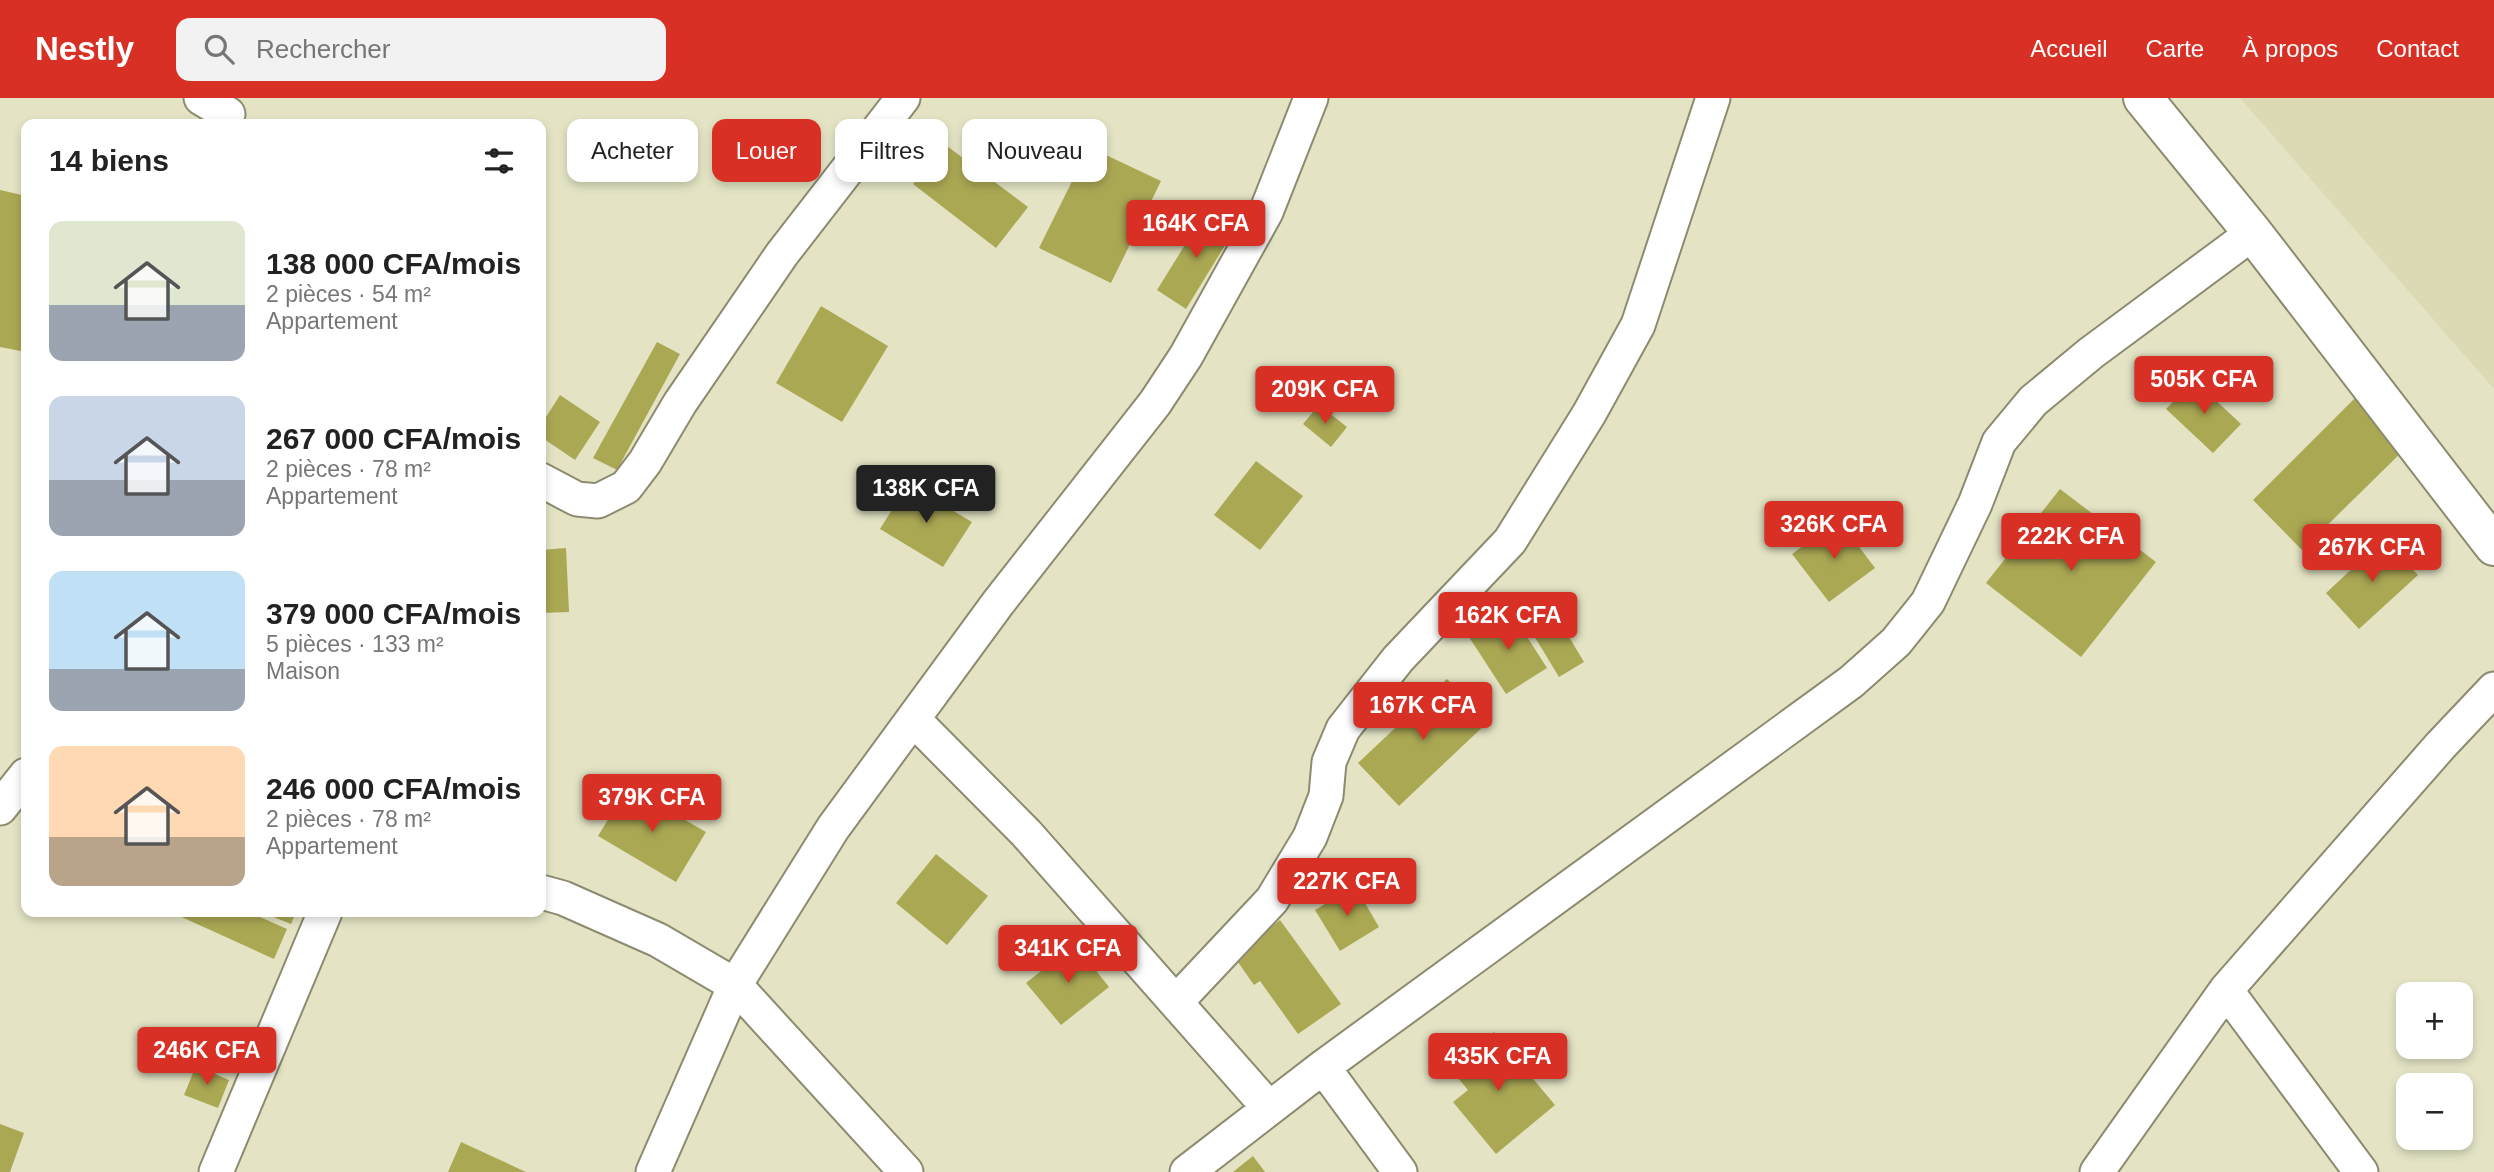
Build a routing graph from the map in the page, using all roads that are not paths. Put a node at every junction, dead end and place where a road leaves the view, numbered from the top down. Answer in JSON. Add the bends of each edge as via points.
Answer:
{"nodes":[{"id":1,"x":903,"y":98,"type":"edge"},
{"id":2,"x":1311,"y":98,"type":"edge"},
{"id":3,"x":1713,"y":98,"type":"edge"},
{"id":4,"x":2143,"y":98,"type":"edge"},
{"id":5,"x":2253,"y":233,"type":"junction"},
{"id":6,"x":546,"y":483,"type":"edge"},
{"id":7,"x":2494,"y":546,"type":"edge"},
{"id":8,"x":2494,"y":689,"type":"edge"},
{"id":9,"x":913,"y":719,"type":"junction"},
{"id":10,"x":21,"y":781,"type":"edge"},
{"id":11,"x":0,"y":808,"type":"edge"},
{"id":12,"x":546,"y":893,"type":"edge"},
{"id":13,"x":323,"y":917,"type":"edge"},
{"id":14,"x":735,"y":985,"type":"junction"},
{"id":15,"x":2226,"y":990,"type":"junction"},
{"id":16,"x":1176,"y":1002,"type":"junction"},
{"id":17,"x":1323,"y":1067,"type":"junction"},
{"id":18,"x":1269,"y":1108,"type":"junction"},
{"id":19,"x":216,"y":1172,"type":"edge"},
{"id":20,"x":653,"y":1172,"type":"edge"},
{"id":21,"x":906,"y":1172,"type":"edge"},
{"id":22,"x":1187,"y":1172,"type":"edge"},
{"id":23,"x":1399,"y":1172,"type":"edge"},
{"id":24,"x":2097,"y":1172,"type":"edge"},
{"id":25,"x":2361,"y":1172,"type":"edge"}],
"edges":[{"from":1,"to":6,"type":"street","via":[[782,254],[626,487],[598,501],[576,499]]},
{"from":2,"to":9,"type":"street","via":[[1265,212],[1186,356]]},
{"from":3,"to":16,"type":"street","via":[[1638,325],[1589,414],[1510,541],[1398,659],[1343,729],[1329,762],[1326,796],[1310,837],[1272,900]]},
{"from":4,"to":5,"type":"street"},
{"from":5,"to":7,"type":"street"},
{"from":5,"to":17,"type":"street","via":[[2033,401],[1999,442],[1928,602],[1896,642],[1851,682]]},
{"from":8,"to":15,"type":"street"},
{"from":9,"to":14,"type":"street","via":[[833,828]]},
{"from":9,"to":16,"type":"street","via":[[1026,833]]},
{"from":10,"to":11,"type":"street"},
{"from":12,"to":14,"type":"street","via":[[658,940]]},
{"from":13,"to":19,"type":"street"},
{"from":14,"to":20,"type":"street"},
{"from":14,"to":21,"type":"street"},
{"from":15,"to":24,"type":"street"},
{"from":15,"to":25,"type":"street"},
{"from":16,"to":18,"type":"street"},
{"from":17,"to":18,"type":"street"},
{"from":17,"to":23,"type":"street"},
{"from":18,"to":22,"type":"street"}]}
